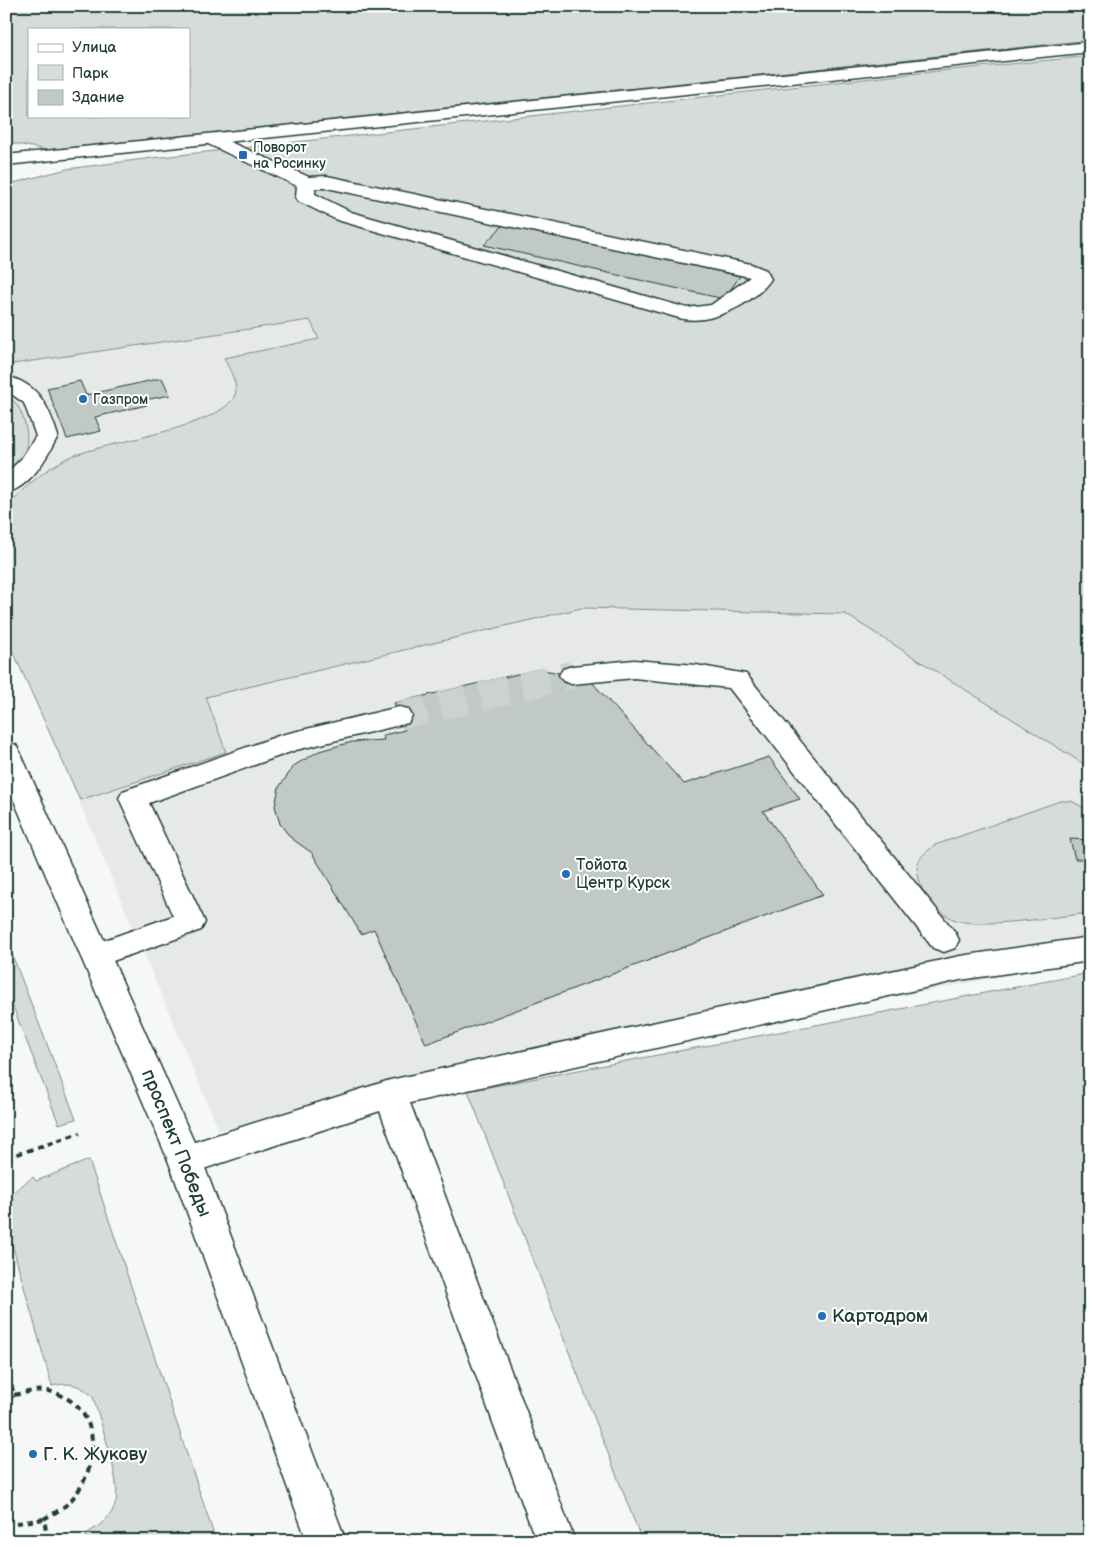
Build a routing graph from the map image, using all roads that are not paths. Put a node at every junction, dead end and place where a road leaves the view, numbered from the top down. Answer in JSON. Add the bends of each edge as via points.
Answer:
{"nodes":[{"id":1,"x":1090,"y":47,"type":"edge"},
{"id":2,"x":212,"y":139,"type":"junction"},
{"id":3,"x":6,"y":160,"type":"edge"},
{"id":4,"x":306,"y":184,"type":"junction"},
{"id":5,"x":6,"y":382,"type":"edge"},
{"id":6,"x":6,"y":486,"type":"edge"},
{"id":7,"x":572,"y":675,"type":"tunnel mouth"},
{"id":8,"x":399,"y":716,"type":"tunnel mouth"},
{"id":9,"x":6,"y":752,"type":"edge"},
{"id":10,"x":6,"y":797,"type":"edge"},
{"id":11,"x":42,"y":830,"type":"junction"},
{"id":12,"x":944,"y":940,"type":"dead end"},
{"id":13,"x":1090,"y":949,"type":"edge"},
{"id":14,"x":96,"y":954,"type":"junction"},
{"id":15,"x":390,"y":1094,"type":"junction"},
{"id":16,"x":185,"y":1160,"type":"junction"},
{"id":17,"x":327,"y":1541,"type":"edge"},
{"id":18,"x":556,"y":1541,"type":"edge"}],
"edges":[{"from":1,"to":2,"type":"main road"},
{"from":2,"to":3,"type":"main road"},
{"from":2,"to":4,"type":"main road"},
{"from":4,"to":4,"type":"main road","via":[[327,182],[751,270],[761,279],[718,311],[704,315],[686,314],[344,216],[305,197]]},
{"from":5,"to":6,"type":"main road","via":[[34,399],[47,436],[36,457]]},
{"from":7,"to":12,"type":"main road","via":[[592,671],[659,669],[737,680]]},
{"from":8,"to":14,"type":"main road","via":[[291,742],[133,798],[190,922]]},
{"from":9,"to":11,"type":"main road","name":"проспект Победы"},
{"from":10,"to":11,"type":"main road"},
{"from":11,"to":14,"type":"main road","name":"проспект Победы"},
{"from":13,"to":15,"type":"main road","via":[[960,968]]},
{"from":14,"to":16,"type":"main road","name":"проспект Победы"},
{"from":15,"to":16,"type":"main road"},
{"from":15,"to":18,"type":"main road"},
{"from":16,"to":17,"type":"main road","name":"проспект Победы"}]}
